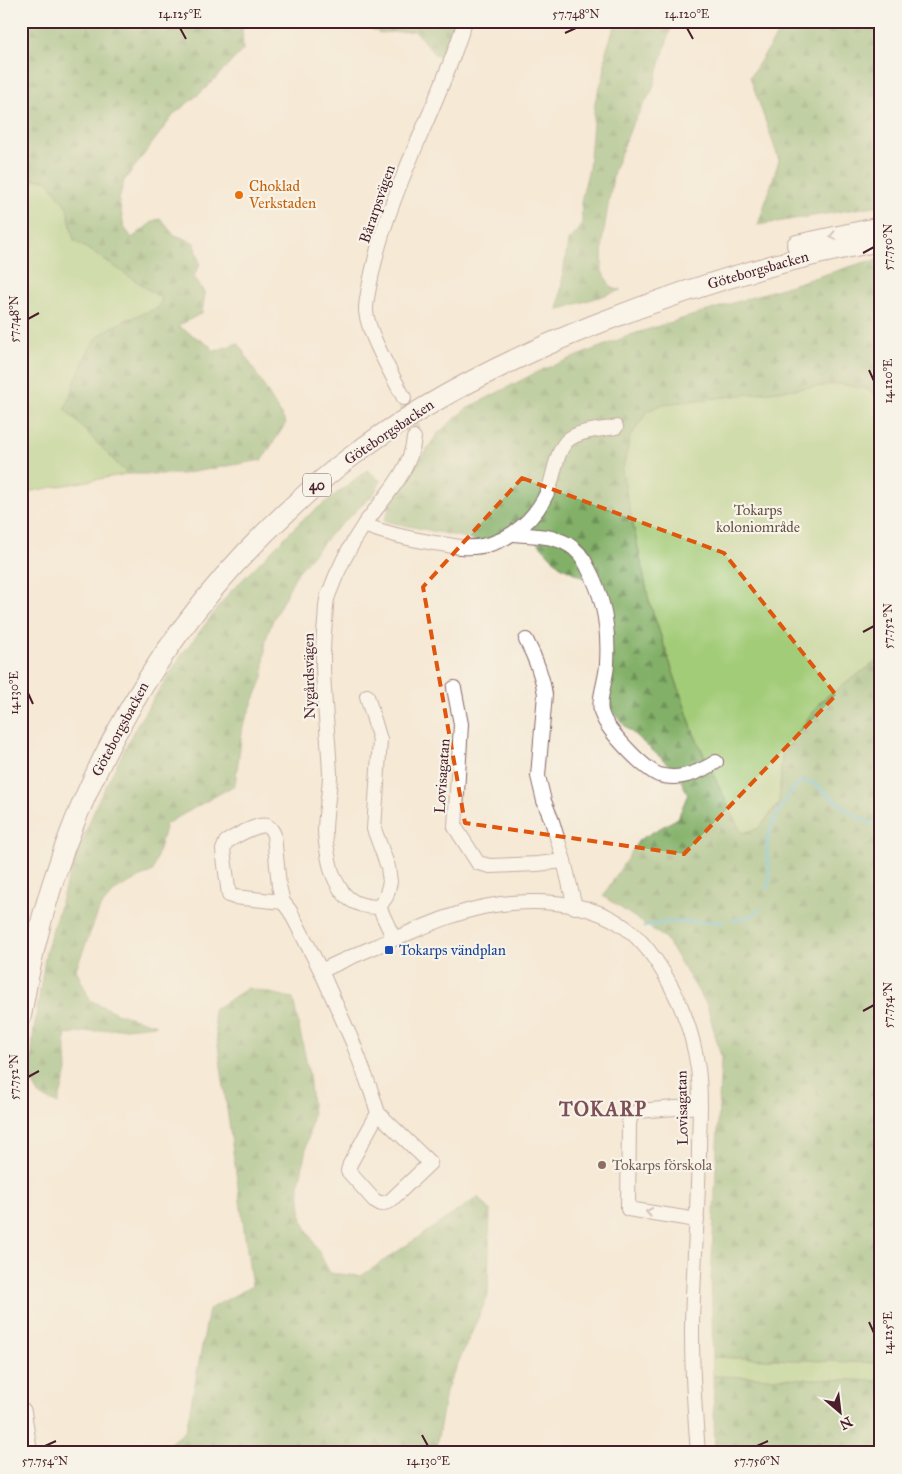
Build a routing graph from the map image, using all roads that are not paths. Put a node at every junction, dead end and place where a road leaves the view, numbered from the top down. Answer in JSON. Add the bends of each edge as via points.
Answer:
{"nodes":[{"id":1,"x":465,"y":21,"type":"edge"},
{"id":2,"x":881,"y":227,"type":"edge"},
{"id":3,"x":881,"y":241,"type":"edge"},
{"id":4,"x":404,"y":398,"type":"tunnel mouth"},
{"id":5,"x":616,"y":427,"type":"dead end"},
{"id":6,"x":414,"y":438,"type":"tunnel mouth"},
{"id":7,"x":364,"y":525,"type":"junction"},
{"id":8,"x":514,"y":534,"type":"junction"},
{"id":9,"x":526,"y":640,"type":"dead end"},
{"id":10,"x":454,"y":688,"type":"dead end"},
{"id":11,"x":367,"y":696,"type":"dead end"},
{"id":12,"x":716,"y":762,"type":"dead end"},
{"id":13,"x":564,"y":861,"type":"junction"},
{"id":14,"x":283,"y":902,"type":"junction"},
{"id":15,"x":379,"y":906,"type":"junction"},
{"id":16,"x":575,"y":906,"type":"junction"},
{"id":17,"x":394,"y":939,"type":"junction"},
{"id":18,"x":21,"y":954,"type":"edge"},
{"id":19,"x":321,"y":971,"type":"junction"},
{"id":20,"x":21,"y":1016,"type":"edge"},
{"id":21,"x":700,"y":1106,"type":"junction"},
{"id":22,"x":378,"y":1113,"type":"junction"},
{"id":23,"x":697,"y":1220,"type":"junction"},
{"id":24,"x":21,"y":1412,"type":"edge"},
{"id":25,"x":27,"y":1453,"type":"edge"},
{"id":26,"x":698,"y":1453,"type":"edge"}],
"edges":[{"from":1,"to":4,"type":"street","name":"Bårarpsvägen","via":[[436,101],[386,219],[366,308],[369,326]]},
{"from":2,"to":18,"type":"highway","name":"Göteborgsbacken","number":"40","one_way":true,"via":[[827,237],[720,266],[544,333],[421,396],[350,443],[305,479],[236,546],[190,599],[120,701],[93,751],[55,838]]},
{"from":3,"to":20,"type":"highway","name":"Göteborgsbacken","number":"40","via":[[782,262],[711,283],[628,311],[548,344],[424,408],[347,460],[312,489],[244,554],[211,592],[159,659],[122,721],[82,802],[57,871],[37,937]]},
{"from":5,"to":8,"type":"street","via":[[587,432],[568,440],[562,447],[544,499]]},
{"from":6,"to":7,"type":"street","name":"Nygårdsvägen","via":[[409,459]]},
{"from":7,"to":8,"type":"street","via":[[388,534],[460,547],[489,545]]},
{"from":7,"to":15,"type":"street","name":"Nygårdsvägen","via":[[347,551],[327,599],[323,651],[330,776],[325,832],[332,871],[343,894],[360,905]]},
{"from":8,"to":12,"type":"street","via":[[548,537],[572,546],[597,584],[605,615],[607,642],[601,712],[618,740],[659,775],[674,777],[700,772]]},
{"from":9,"to":13,"type":"street","via":[[543,680],[545,694],[538,776]]},
{"from":10,"to":13,"type":"street","name":"Lovisagatan","via":[[462,724],[455,827],[478,864]]},
{"from":11,"to":15,"type":"street","via":[[380,740],[374,830],[390,882],[386,897]]},
{"from":13,"to":16,"type":"street"},
{"from":14,"to":14,"type":"street","via":[[229,895],[223,850],[226,842],[259,826],[272,830]]},
{"from":14,"to":19,"type":"street"},
{"from":15,"to":17,"type":"street"},
{"from":16,"to":17,"type":"street","name":"Lovisagatan","via":[[544,902],[499,904],[446,918]]},
{"from":16,"to":21,"type":"street","name":"Lovisagatan","via":[[606,916],[626,928],[657,962],[690,1030],[698,1069]]},
{"from":17,"to":19,"type":"street","name":"Lovisagatan"},
{"from":19,"to":22,"type":"street","via":[[353,1043]]},
{"from":21,"to":23,"type":"street","name":"Lovisagatan"},
{"from":23,"to":21,"type":"street","one_way":true,"via":[[628,1208],[629,1123],[631,1115],[638,1112]]},
{"from":22,"to":22,"type":"street","via":[[348,1171],[381,1204],[390,1201],[430,1162]]},
{"from":23,"to":26,"type":"street","name":"Lovisagatan","via":[[692,1324]]},
{"from":24,"to":25,"type":"highway"}]}
